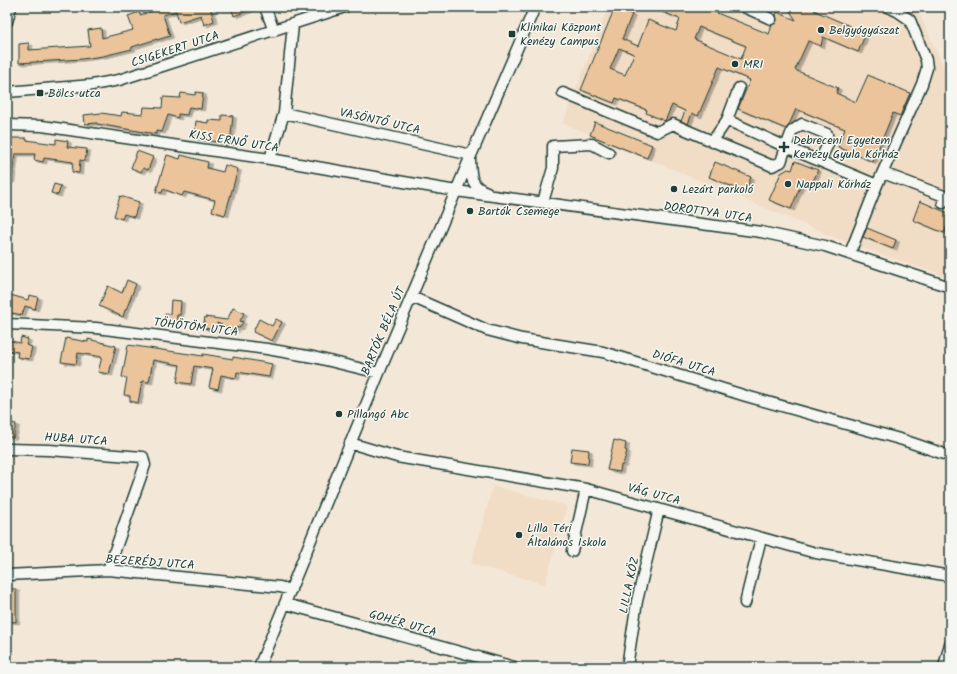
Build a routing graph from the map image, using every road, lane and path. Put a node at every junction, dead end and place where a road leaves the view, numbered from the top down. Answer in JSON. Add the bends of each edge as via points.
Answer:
{"nodes":[{"id":1,"x":11,"y":7,"type":"edge"},
{"id":2,"x":265,"y":7,"type":"edge"},
{"id":3,"x":345,"y":7,"type":"edge"},
{"id":4,"x":535,"y":7,"type":"edge"},
{"id":5,"x":744,"y":7,"type":"edge"},
{"id":6,"x":888,"y":7,"type":"edge"},
{"id":7,"x":771,"y":19,"type":"dead end"},
{"id":8,"x":7,"y":22,"type":"edge"},
{"id":9,"x":293,"y":25,"type":"junction"},
{"id":10,"x":274,"y":31,"type":"junction"},
{"id":11,"x":739,"y":88,"type":"dead end"},
{"id":12,"x":7,"y":92,"type":"edge"},
{"id":13,"x":563,"y":93,"type":"dead end"},
{"id":14,"x":284,"y":113,"type":"junction"},
{"id":15,"x":727,"y":120,"type":"junction"},
{"id":16,"x":7,"y":125,"type":"edge"},
{"id":17,"x":712,"y":142,"type":"junction"},
{"id":18,"x":786,"y":147,"type":"junction"},
{"id":19,"x":609,"y":153,"type":"dead end"},
{"id":20,"x":470,"y":156,"type":"junction"},
{"id":21,"x":270,"y":160,"type":"junction"},
{"id":22,"x":820,"y":161,"type":"junction"},
{"id":23,"x":883,"y":173,"type":"junction"},
{"id":24,"x":877,"y":185,"type":"junction"},
{"id":25,"x":456,"y":191,"type":"junction"},
{"id":26,"x":502,"y":196,"type":"junction"},
{"id":27,"x":543,"y":202,"type":"junction"},
{"id":28,"x":943,"y":203,"type":"dead end"},
{"id":29,"x":850,"y":253,"type":"junction"},
{"id":30,"x":950,"y":287,"type":"edge"},
{"id":31,"x":412,"y":297,"type":"junction"},
{"id":32,"x":7,"y":324,"type":"edge"},
{"id":33,"x":379,"y":373,"type":"junction"},
{"id":34,"x":350,"y":443,"type":"junction"},
{"id":35,"x":7,"y":449,"type":"edge"},
{"id":36,"x":950,"y":456,"type":"edge"},
{"id":37,"x":586,"y":489,"type":"junction"},
{"id":38,"x":659,"y":509,"type":"junction"},
{"id":39,"x":761,"y":538,"type":"junction"},
{"id":40,"x":572,"y":551,"type":"dead end"},
{"id":41,"x":108,"y":570,"type":"junction"},
{"id":42,"x":7,"y":575,"type":"edge"},
{"id":43,"x":950,"y":576,"type":"edge"},
{"id":44,"x":291,"y":590,"type":"junction"},
{"id":45,"x":744,"y":603,"type":"dead end"},
{"id":46,"x":286,"y":604,"type":"junction"},
{"id":47,"x":950,"y":644,"type":"edge"},
{"id":48,"x":259,"y":667,"type":"edge"},
{"id":49,"x":514,"y":667,"type":"edge"},
{"id":50,"x":626,"y":667,"type":"edge"},
{"id":51,"x":944,"y":667,"type":"edge"}],
"edges":[{"from":1,"to":8,"type":"street"},
{"from":2,"to":10,"type":"street"},
{"from":3,"to":9,"type":"street","name":"CSIGEKERT UTCA"},
{"from":4,"to":20,"type":"street","name":"BARTÓK BÉLA ÚT"},
{"from":5,"to":7,"type":"street"},
{"from":6,"to":23,"type":"street","via":[[910,20],[927,68]]},
{"from":9,"to":10,"type":"street","name":"CSIGEKERT UTCA"},
{"from":9,"to":14,"type":"street"},
{"from":10,"to":12,"type":"street","name":"CSIGEKERT UTCA","via":[[119,80],[92,85]]},
{"from":11,"to":15,"type":"street"},
{"from":13,"to":17,"type":"street","via":[[657,132],[673,124]]},
{"from":14,"to":20,"type":"street","name":"VASÖNTŐ UTCA"},
{"from":14,"to":21,"type":"street"},
{"from":15,"to":17,"type":"street"},
{"from":15,"to":18,"type":"street"},
{"from":16,"to":21,"type":"street","name":"KISS ERNŐ UTCA","via":[[42,126]]},
{"from":17,"to":18,"type":"street","via":[[772,166],[781,162]]},
{"from":18,"to":22,"type":"street"},
{"from":18,"to":22,"type":"street","via":[[792,131],[802,124],[827,134],[828,144]]},
{"from":19,"to":27,"type":"street","via":[[592,144],[553,146],[553,168]]},
{"from":20,"to":25,"type":"street","name":"BARTÓK BÉLA ÚT"},
{"from":20,"to":26,"type":"street","via":[[474,185],[481,190]]},
{"from":21,"to":25,"type":"street","name":"KISS ERNŐ UTCA"},
{"from":22,"to":24,"type":"street"},
{"from":23,"to":24,"type":"street"},
{"from":23,"to":28,"type":"street","via":[[944,196]]},
{"from":24,"to":29,"type":"street"},
{"from":25,"to":26,"type":"street","name":"DOROTTYA UTCA"},
{"from":25,"to":31,"type":"street","name":"BARTÓK BÉLA ÚT"},
{"from":26,"to":27,"type":"street","name":"DOROTTYA UTCA"},
{"from":27,"to":29,"type":"street","name":"DOROTTYA UTCA","via":[[761,232]]},
{"from":29,"to":30,"type":"street","name":"DOROTTYA UTCA"},
{"from":31,"to":33,"type":"street","name":"BARTÓK BÉLA ÚT"},
{"from":31,"to":36,"type":"street","name":"DIÓFA UTCA","via":[[487,330],[522,339],[603,352]]},
{"from":32,"to":33,"type":"street","name":"TÖHÖTÖM UTCA","via":[[96,328],[267,349],[314,356]]},
{"from":33,"to":34,"type":"street","name":"BARTÓK BÉLA ÚT"},
{"from":34,"to":37,"type":"street","name":"VÁG UTCA","via":[[397,457]]},
{"from":34,"to":44,"type":"street","name":"BARTÓK BÉLA ÚT"},
{"from":35,"to":41,"type":"street","name":"HUBA UTCA","via":[[143,457],[145,466]]},
{"from":37,"to":38,"type":"street","name":"VÁG UTCA"},
{"from":37,"to":40,"type":"street"},
{"from":38,"to":39,"type":"street","name":"VÁG UTCA"},
{"from":38,"to":50,"type":"street","name":"LILLA KÖZ"},
{"from":39,"to":43,"type":"street","name":"VÁG UTCA","via":[[816,553]]},
{"from":39,"to":45,"type":"street"},
{"from":41,"to":42,"type":"street","name":"BEZERÉDJ UTCA"},
{"from":41,"to":44,"type":"street","name":"BEZERÉDJ UTCA","via":[[280,586]]},
{"from":44,"to":46,"type":"street","name":"BARTÓK BÉLA ÚT"},
{"from":46,"to":48,"type":"street","name":"BARTÓK BÉLA ÚT"},
{"from":46,"to":49,"type":"street","name":"GOHÉR UTCA"},
{"from":47,"to":51,"type":"street"}]}
